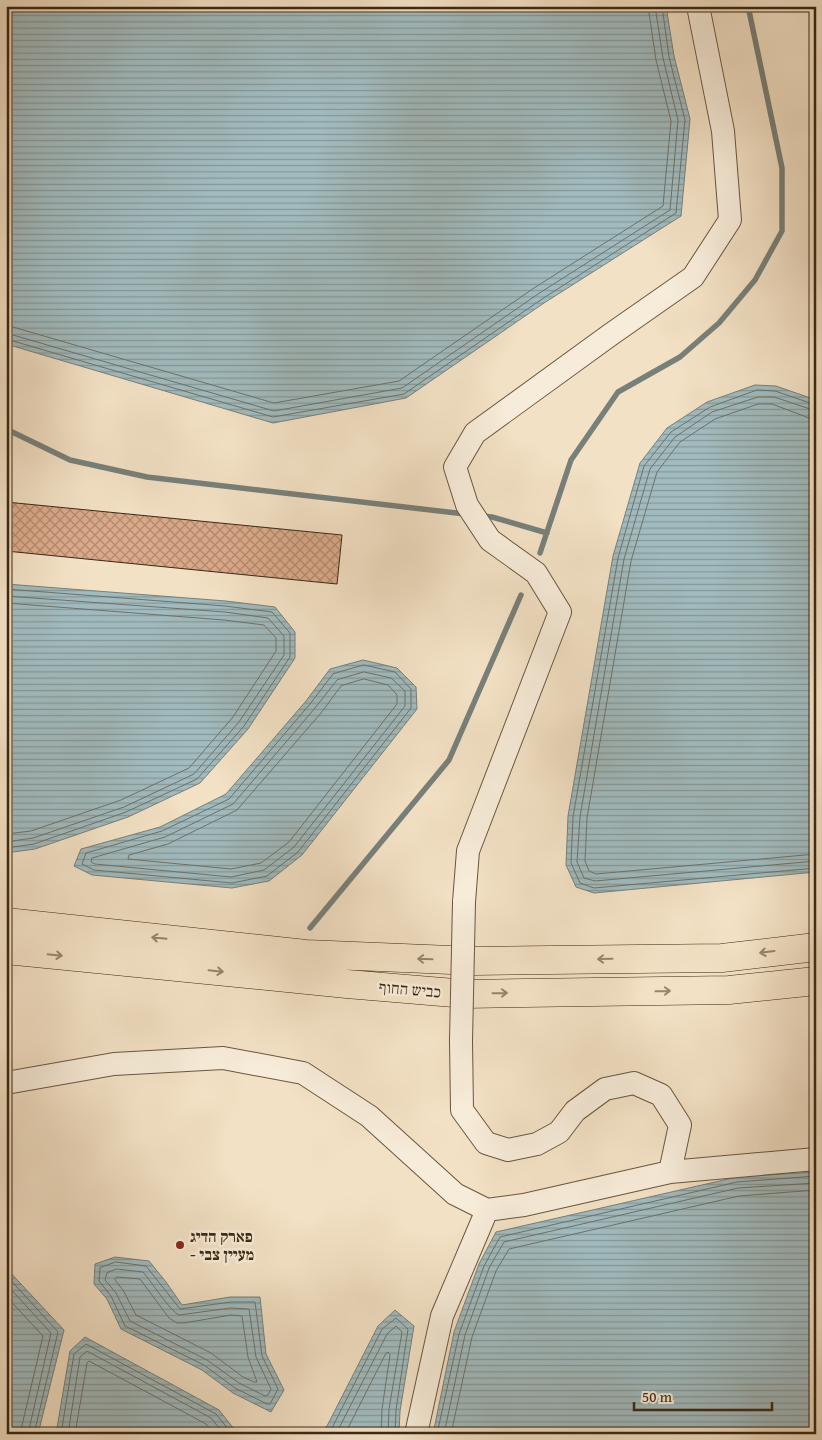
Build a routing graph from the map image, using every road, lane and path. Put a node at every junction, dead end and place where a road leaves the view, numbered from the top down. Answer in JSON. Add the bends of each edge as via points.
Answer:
{"nodes":[{"id":1,"x":698,"y":6,"type":"edge"},
{"id":2,"x":6,"y":922,"type":"edge"},
{"id":3,"x":816,"y":947,"type":"edge"},
{"id":4,"x":6,"y":950,"type":"edge"},
{"id":5,"x":816,"y":980,"type":"edge"},
{"id":6,"x":6,"y":1083,"type":"edge"},
{"id":7,"x":816,"y":1159,"type":"edge"},
{"id":8,"x":670,"y":1172,"type":"junction"},
{"id":9,"x":487,"y":1210,"type":"junction"},
{"id":10,"x":416,"y":1434,"type":"edge"}],
"edges":[{"from":1,"to":8,"type":"street","bridge":true,"via":[[723,130],[730,220],[694,277],[475,433],[455,468],[467,505],[490,540],[536,573],[560,612],[468,851],[464,902],[462,1110],[486,1144],[508,1150],[537,1144],[559,1132],[575,1111],[605,1089],[634,1082],[661,1095],[680,1125]]},
{"from":3,"to":2,"type":"highway","name":"כביש החוף","one_way":true,"via":[[722,958],[475,961],[306,954]]},
{"from":4,"to":5,"type":"highway","name":"כביש החוף","one_way":true,"via":[[466,994],[729,990]]},
{"from":6,"to":9,"type":"street","via":[[114,1064],[223,1058],[303,1073],[370,1116],[455,1194]]},
{"from":7,"to":8,"type":"street"},
{"from":8,"to":9,"type":"street","via":[[524,1205]]},
{"from":9,"to":10,"type":"street","via":[[442,1316]]}]}
